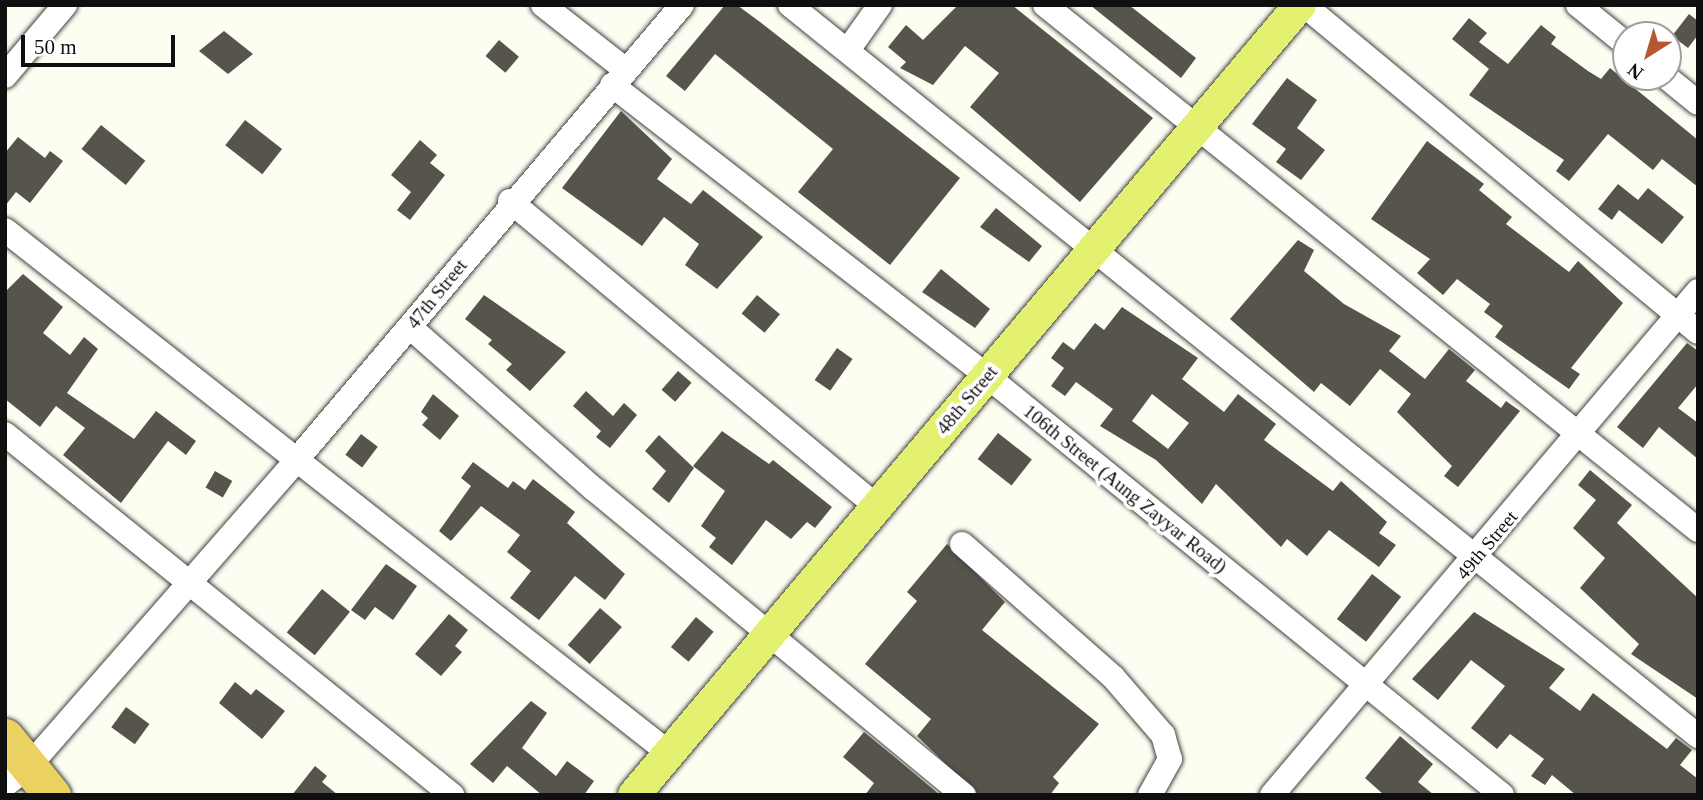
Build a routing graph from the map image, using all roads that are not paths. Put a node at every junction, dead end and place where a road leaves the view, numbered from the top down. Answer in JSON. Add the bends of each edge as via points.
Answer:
{"nodes":[{"id":1,"x":65,"y":5,"type":"edge"},
{"id":2,"x":543,"y":5,"type":"edge"},
{"id":3,"x":682,"y":5,"type":"edge"},
{"id":4,"x":790,"y":5,"type":"edge"},
{"id":5,"x":880,"y":5,"type":"edge"},
{"id":6,"x":1045,"y":5,"type":"edge"},
{"id":7,"x":1302,"y":5,"type":"edge"},
{"id":8,"x":1578,"y":5,"type":"edge"},
{"id":9,"x":1612,"y":33,"type":"edge"},
{"id":10,"x":848,"y":50,"type":"junction"},
{"id":11,"x":5,"y":76,"type":"edge"},
{"id":12,"x":619,"y":77,"type":"junction"},
{"id":13,"x":1682,"y":90,"type":"edge"},
{"id":14,"x":1698,"y":103,"type":"edge"},
{"id":15,"x":1199,"y":131,"type":"junction"},
{"id":16,"x":510,"y":201,"type":"junction"},
{"id":17,"x":5,"y":230,"type":"edge"},
{"id":18,"x":1097,"y":247,"type":"junction"},
{"id":19,"x":1698,"y":291,"type":"edge"},
{"id":20,"x":1678,"y":316,"type":"junction"},
{"id":21,"x":411,"y":328,"type":"junction"},
{"id":22,"x":1698,"y":332,"type":"edge"},
{"id":23,"x":987,"y":376,"type":"junction"},
{"id":24,"x":1580,"y":430,"type":"junction"},
{"id":25,"x":5,"y":434,"type":"edge"},
{"id":26,"x":294,"y":463,"type":"junction"},
{"id":27,"x":878,"y":508,"type":"junction"},
{"id":28,"x":1698,"y":530,"type":"edge"},
{"id":29,"x":962,"y":544,"type":"dead end"},
{"id":30,"x":1476,"y":559,"type":"junction"},
{"id":31,"x":189,"y":582,"type":"junction"},
{"id":32,"x":769,"y":635,"type":"junction"},
{"id":33,"x":1366,"y":685,"type":"junction"},
{"id":34,"x":1698,"y":736,"type":"edge"},
{"id":35,"x":5,"y":737,"type":"edge"},
{"id":36,"x":669,"y":753,"type":"junction"},
{"id":37,"x":17,"y":776,"type":"edge"},
{"id":38,"x":52,"y":795,"type":"edge"},
{"id":39,"x":452,"y":795,"type":"edge"},
{"id":40,"x":634,"y":795,"type":"edge"},
{"id":41,"x":964,"y":795,"type":"edge"},
{"id":42,"x":1150,"y":795,"type":"edge"},
{"id":43,"x":1272,"y":795,"type":"edge"},
{"id":44,"x":1502,"y":795,"type":"edge"}],
"edges":[{"from":1,"to":11,"type":"street"},
{"from":2,"to":12,"type":"street","name":"106th Street (Aung Zayyar Road)"},
{"from":3,"to":12,"type":"street","name":"47th Street"},
{"from":4,"to":10,"type":"street"},
{"from":5,"to":10,"type":"street"},
{"from":6,"to":15,"type":"street"},
{"from":7,"to":15,"type":"main road","name":"48th Street"},
{"from":7,"to":20,"type":"street"},
{"from":8,"to":9,"type":"street"},
{"from":10,"to":18,"type":"street"},
{"from":12,"to":16,"type":"street","name":"47th Street"},
{"from":12,"to":23,"type":"street","name":"106th Street (Aung Zayyar Road)"},
{"from":13,"to":14,"type":"street"},
{"from":15,"to":18,"type":"main road","name":"48th Street"},
{"from":15,"to":24,"type":"street"},
{"from":16,"to":21,"type":"street","name":"47th Street"},
{"from":16,"to":27,"type":"street"},
{"from":17,"to":26,"type":"street"},
{"from":18,"to":23,"type":"main road","name":"48th Street"},
{"from":18,"to":30,"type":"street"},
{"from":19,"to":20,"type":"street","name":"49th Street"},
{"from":20,"to":22,"type":"street"},
{"from":20,"to":24,"type":"street","name":"49th Street"},
{"from":21,"to":26,"type":"street","name":"47th Street"},
{"from":21,"to":32,"type":"street"},
{"from":23,"to":27,"type":"main road","name":"48th Street"},
{"from":23,"to":33,"type":"street","name":"106th Street (Aung Zayyar Road)"},
{"from":24,"to":28,"type":"street"},
{"from":24,"to":30,"type":"street","name":"49th Street"},
{"from":25,"to":31,"type":"street"},
{"from":26,"to":31,"type":"street","name":"47th Street"},
{"from":26,"to":36,"type":"street"},
{"from":27,"to":32,"type":"main road","name":"48th Street"},
{"from":29,"to":42,"type":"street","via":[[1113,677],[1163,735],[1170,759]]},
{"from":30,"to":33,"type":"street","name":"49th Street"},
{"from":30,"to":34,"type":"street"},
{"from":31,"to":37,"type":"street","name":"47th Street"},
{"from":31,"to":39,"type":"street"},
{"from":32,"to":36,"type":"main road","name":"48th Street"},
{"from":32,"to":41,"type":"street"},
{"from":33,"to":43,"type":"street","name":"49th Street"},
{"from":33,"to":44,"type":"street","name":"106th Street (Aung Zayyar Road)"},
{"from":35,"to":37,"type":"highway"},
{"from":36,"to":40,"type":"main road","name":"48th Street"},
{"from":37,"to":38,"type":"highway"}]}
